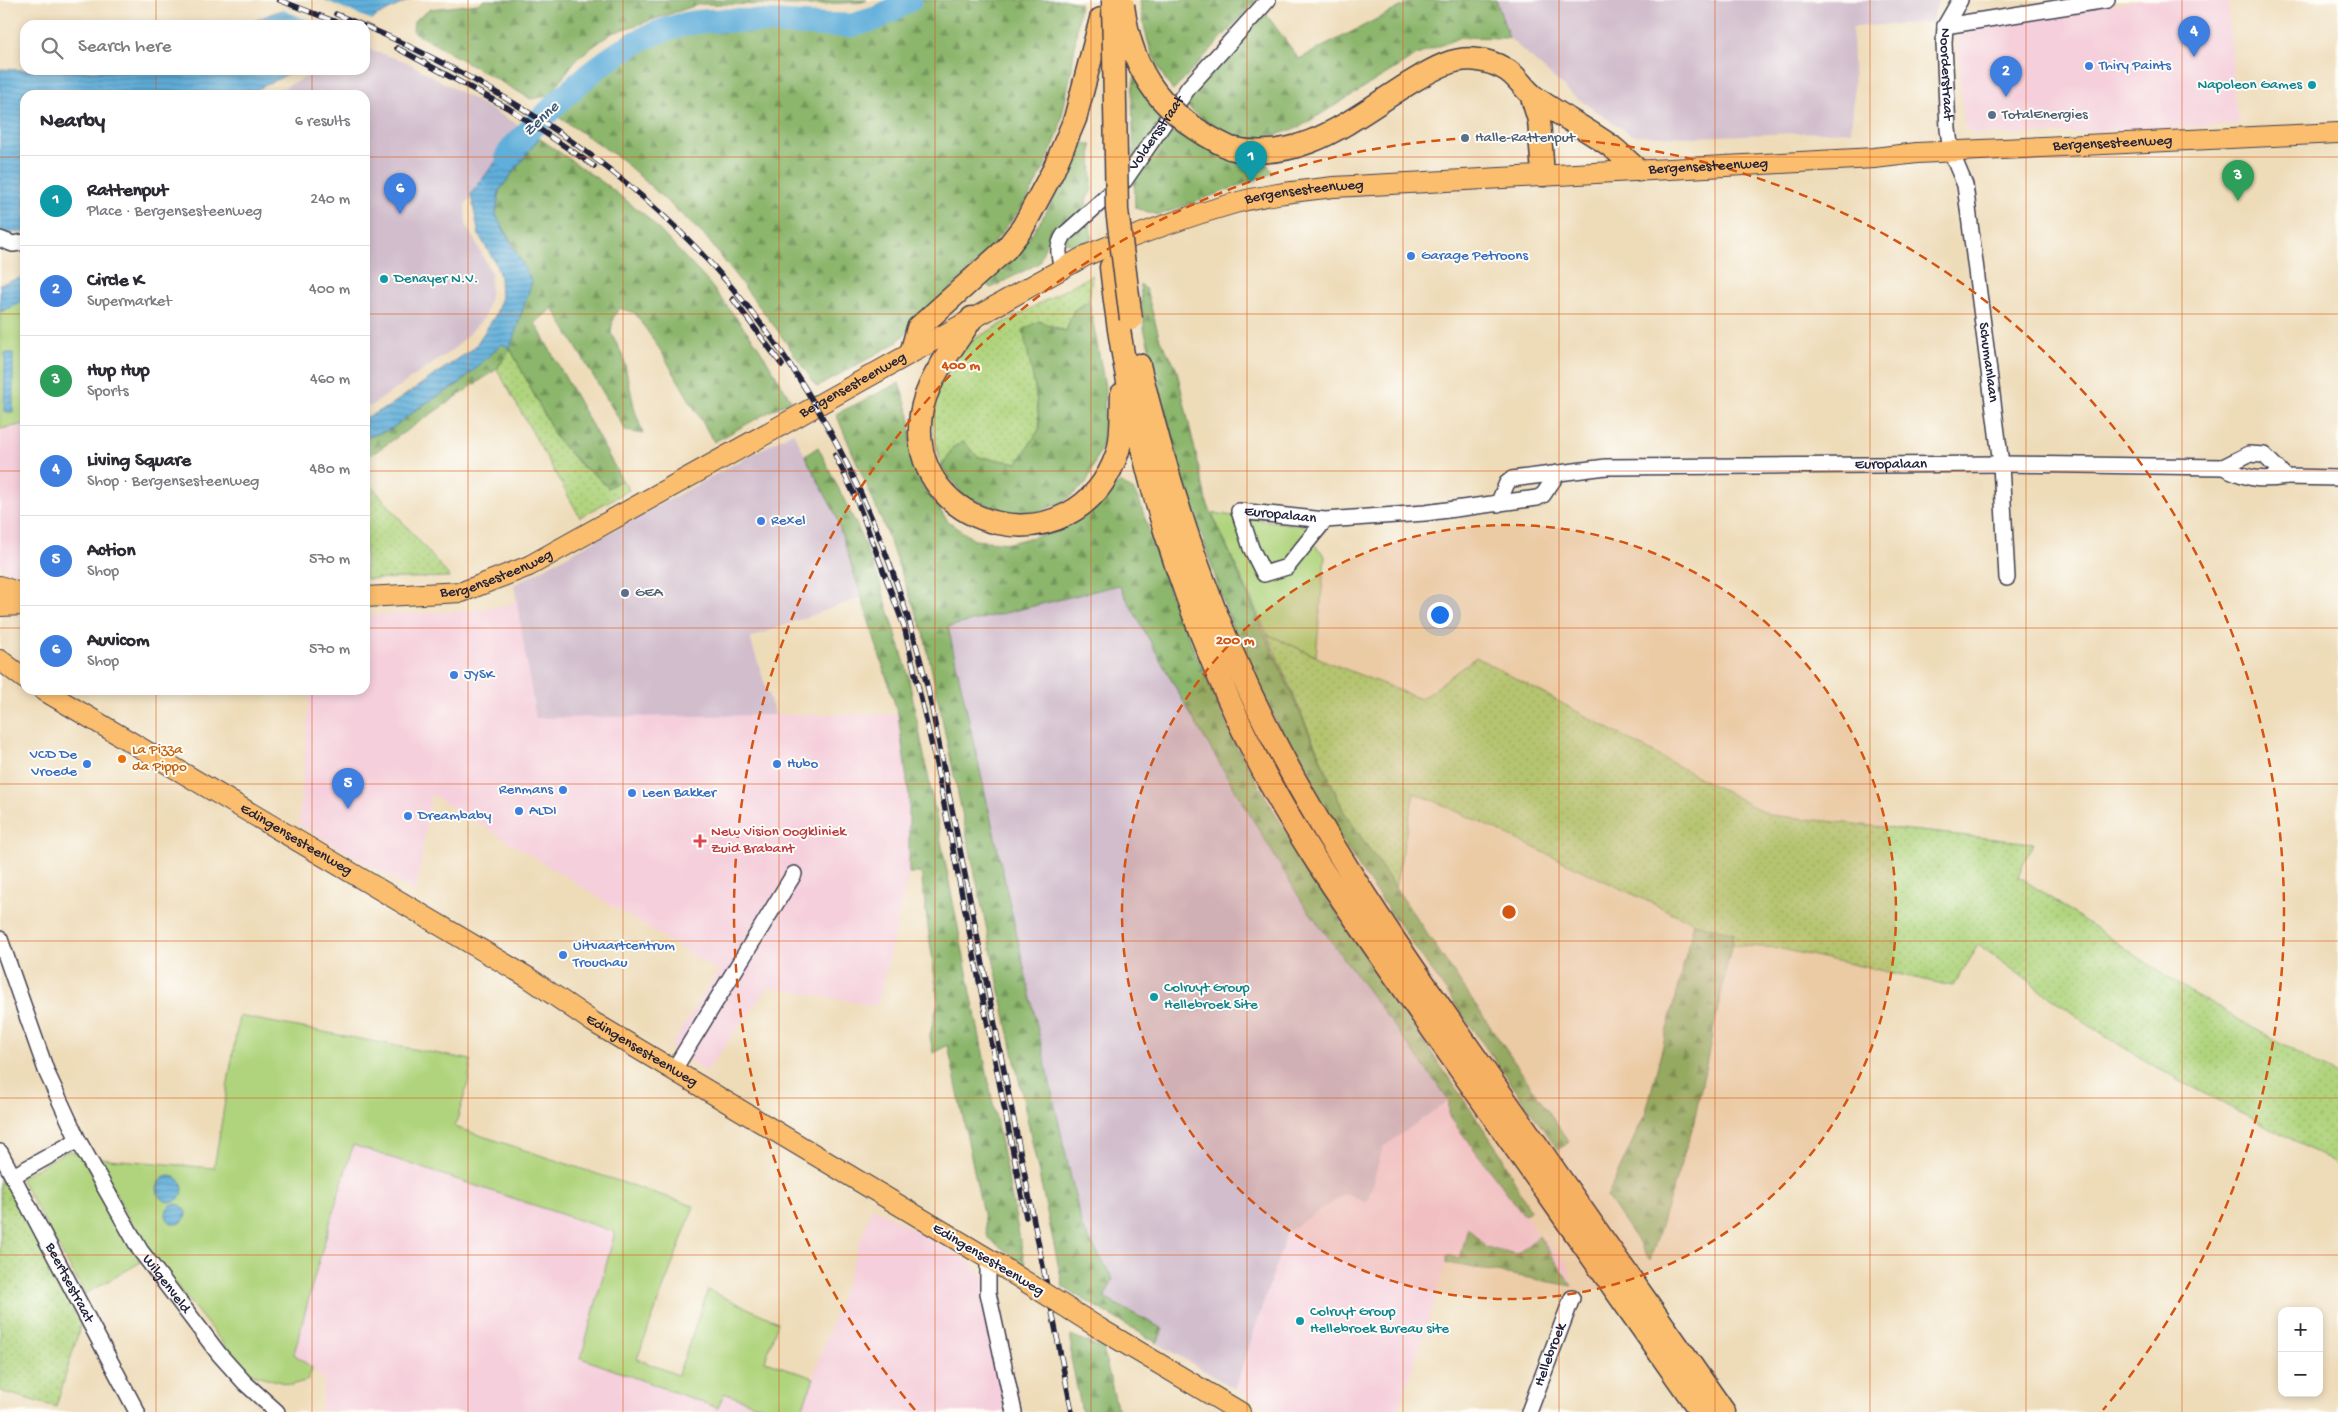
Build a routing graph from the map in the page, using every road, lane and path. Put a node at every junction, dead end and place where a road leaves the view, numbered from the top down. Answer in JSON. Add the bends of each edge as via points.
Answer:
{"nodes":[{"id":1,"x":1113,"y":0,"type":"edge"},
{"id":2,"x":1123,"y":0,"type":"edge"},
{"id":3,"x":1268,"y":0,"type":"edge"},
{"id":4,"x":1960,"y":0,"type":"edge"},
{"id":5,"x":2107,"y":0,"type":"edge"},
{"id":6,"x":1101,"y":10,"type":"edge"},
{"id":7,"x":1947,"y":13,"type":"edge"},
{"id":8,"x":1531,"y":94,"type":"junction"},
{"id":9,"x":2338,"y":133,"type":"edge"},
{"id":10,"x":1951,"y":152,"type":"junction"},
{"id":11,"x":1638,"y":170,"type":"junction"},
{"id":12,"x":1543,"y":175,"type":"junction"},
{"id":13,"x":0,"y":239,"type":"edge"},
{"id":14,"x":20,"y":243,"type":"edge"},
{"id":15,"x":1062,"y":269,"type":"junction"},
{"id":16,"x":972,"y":318,"type":"junction"},
{"id":17,"x":1124,"y":320,"type":"junction"},
{"id":18,"x":912,"y":350,"type":"junction"},
{"id":19,"x":1124,"y":366,"type":"junction"},
{"id":20,"x":2001,"y":464,"type":"junction"},
{"id":21,"x":2223,"y":467,"type":"junction"},
{"id":22,"x":1558,"y":473,"type":"junction"},
{"id":23,"x":2286,"y":477,"type":"junction"},
{"id":24,"x":2338,"y":478,"type":"edge"},
{"id":25,"x":1498,"y":504,"type":"junction"},
{"id":26,"x":1325,"y":520,"type":"junction"},
{"id":27,"x":2007,"y":578,"type":"dead end"},
{"id":28,"x":0,"y":586,"type":"edge"},
{"id":29,"x":20,"y":593,"type":"edge"},
{"id":30,"x":20,"y":595,"type":"edge"},
{"id":31,"x":0,"y":596,"type":"edge"},
{"id":32,"x":370,"y":597,"type":"edge"},
{"id":33,"x":20,"y":605,"type":"edge"},
{"id":34,"x":0,"y":606,"type":"edge"},
{"id":35,"x":0,"y":660,"type":"edge"},
{"id":36,"x":0,"y":670,"type":"edge"},
{"id":37,"x":20,"y":675,"type":"edge"},
{"id":38,"x":20,"y":677,"type":"edge"},
{"id":39,"x":51,"y":695,"type":"edge"},
{"id":40,"x":794,"y":874,"type":"dead end"},
{"id":41,"x":0,"y":939,"type":"edge"},
{"id":42,"x":673,"y":1070,"type":"junction"},
{"id":43,"x":78,"y":1140,"type":"junction"},
{"id":44,"x":0,"y":1152,"type":"edge"},
{"id":45,"x":13,"y":1176,"type":"junction"},
{"id":46,"x":996,"y":1263,"type":"junction"},
{"id":47,"x":1572,"y":1298,"type":"dead end"},
{"id":48,"x":1668,"y":1363,"type":"junction"},
{"id":49,"x":137,"y":1412,"type":"edge"},
{"id":50,"x":277,"y":1412,"type":"edge"},
{"id":51,"x":1014,"y":1412,"type":"edge"},
{"id":52,"x":1240,"y":1412,"type":"edge"},
{"id":53,"x":1529,"y":1412,"type":"edge"},
{"id":54,"x":1686,"y":1412,"type":"edge"},
{"id":55,"x":1701,"y":1412,"type":"edge"},
{"id":56,"x":1724,"y":1412,"type":"edge"}],
"edges":[{"from":1,"to":17,"type":"highway","bridge":true,"via":[[1117,210]]},
{"from":2,"to":8,"type":"highway","bridge":true,"via":[[1126,25],[1138,61],[1159,97],[1200,134],[1230,148],[1251,153],[1293,149],[1310,142],[1447,62],[1479,60],[1504,68]]},
{"from":3,"to":15,"type":"street","name":"Voldersstraat","via":[[1189,87],[1125,180],[1064,235],[1058,252]]},
{"from":4,"to":7,"type":"street","name":"Noorderstraat"},
{"from":5,"to":7,"type":"street"},
{"from":6,"to":17,"type":"highway","via":[[1106,212]]},
{"from":6,"to":18,"type":"highway","via":[[1075,119],[1053,172],[1023,227],[994,260],[918,328]]},
{"from":7,"to":10,"type":"street","name":"Noorderstraat","via":[[1944,43]]},
{"from":8,"to":11,"type":"highway","via":[[1613,148]]},
{"from":8,"to":12,"type":"highway","via":[[1539,120]]},
{"from":9,"to":10,"type":"main road","name":"Bergensesteenweg"},
{"from":10,"to":11,"type":"main road","name":"Bergensesteenweg"},
{"from":10,"to":20,"type":"street","name":"Schumanlaan","via":[[1965,185]]},
{"from":11,"to":12,"type":"main road","name":"Bergensesteenweg"},
{"from":12,"to":15,"type":"main road","name":"Bergensesteenweg","via":[[1334,187],[1246,201],[1128,238]]},
{"from":13,"to":14,"type":"street"},
{"from":15,"to":16,"type":"main road","name":"Bergensesteenweg"},
{"from":16,"to":18,"type":"main road","name":"Bergensesteenweg"},
{"from":16,"to":19,"type":"highway","via":[[930,385],[921,413],[920,437],[925,460],[936,482],[957,504],[981,519],[1026,527],[1067,515],[1090,500],[1118,453]]},
{"from":17,"to":19,"type":"highway"},
{"from":17,"to":56,"type":"highway","via":[[1191,551],[1248,687],[1279,750],[1311,808],[1422,982]]},
{"from":18,"to":32,"type":"main road","name":"Bergensesteenweg","via":[[529,566],[462,592]]},
{"from":19,"to":48,"type":"highway","via":[[1136,426],[1173,560],[1204,643],[1259,763],[1339,896]]},
{"from":20,"to":21,"type":"street","name":"Europalaan"},
{"from":20,"to":22,"type":"street","name":"Europalaan","via":[[1606,467]]},
{"from":20,"to":27,"type":"street","name":"Schumanlaan"},
{"from":21,"to":23,"type":"street","name":"Europalaan","via":[[2247,478]]},
{"from":21,"to":23,"type":"street","name":"Europalaan","via":[[2249,454],[2264,455]]},
{"from":22,"to":25,"type":"street","name":"Europalaan","via":[[1543,495]]},
{"from":22,"to":25,"type":"street","name":"Europalaan","via":[[1512,479]]},
{"from":23,"to":24,"type":"street","name":"Europalaan"},
{"from":25,"to":26,"type":"street","name":"Europalaan"},
{"from":26,"to":26,"type":"street","name":"Europalaan","via":[[1287,567],[1264,574],[1239,511]]},
{"from":28,"to":29,"type":"main road"},
{"from":30,"to":31,"type":"main road"},
{"from":33,"to":34,"type":"main road"},
{"from":35,"to":37,"type":"main road"},
{"from":36,"to":38,"type":"main road"},
{"from":39,"to":42,"type":"main road","name":"Edingensesteenweg","via":[[521,973]]},
{"from":40,"to":42,"type":"street"},
{"from":41,"to":43,"type":"street","name":"Wilgenveld","via":[[47,1073]]},
{"from":42,"to":46,"type":"main road","name":"Edingensesteenweg"},
{"from":43,"to":45,"type":"street"},
{"from":43,"to":50,"type":"street","name":"Wilgenveld","via":[[140,1250],[219,1354]]},
{"from":44,"to":45,"type":"street","name":"Beertsestraat"},
{"from":45,"to":49,"type":"street","name":"Beertsestraat"},
{"from":46,"to":51,"type":"street","via":[[988,1292]]},
{"from":46,"to":52,"type":"main road","name":"Edingensesteenweg","bridge":true},
{"from":47,"to":53,"type":"street","name":"Hellebroek"},
{"from":48,"to":54,"type":"highway"},
{"from":48,"to":55,"type":"highway"}]}
